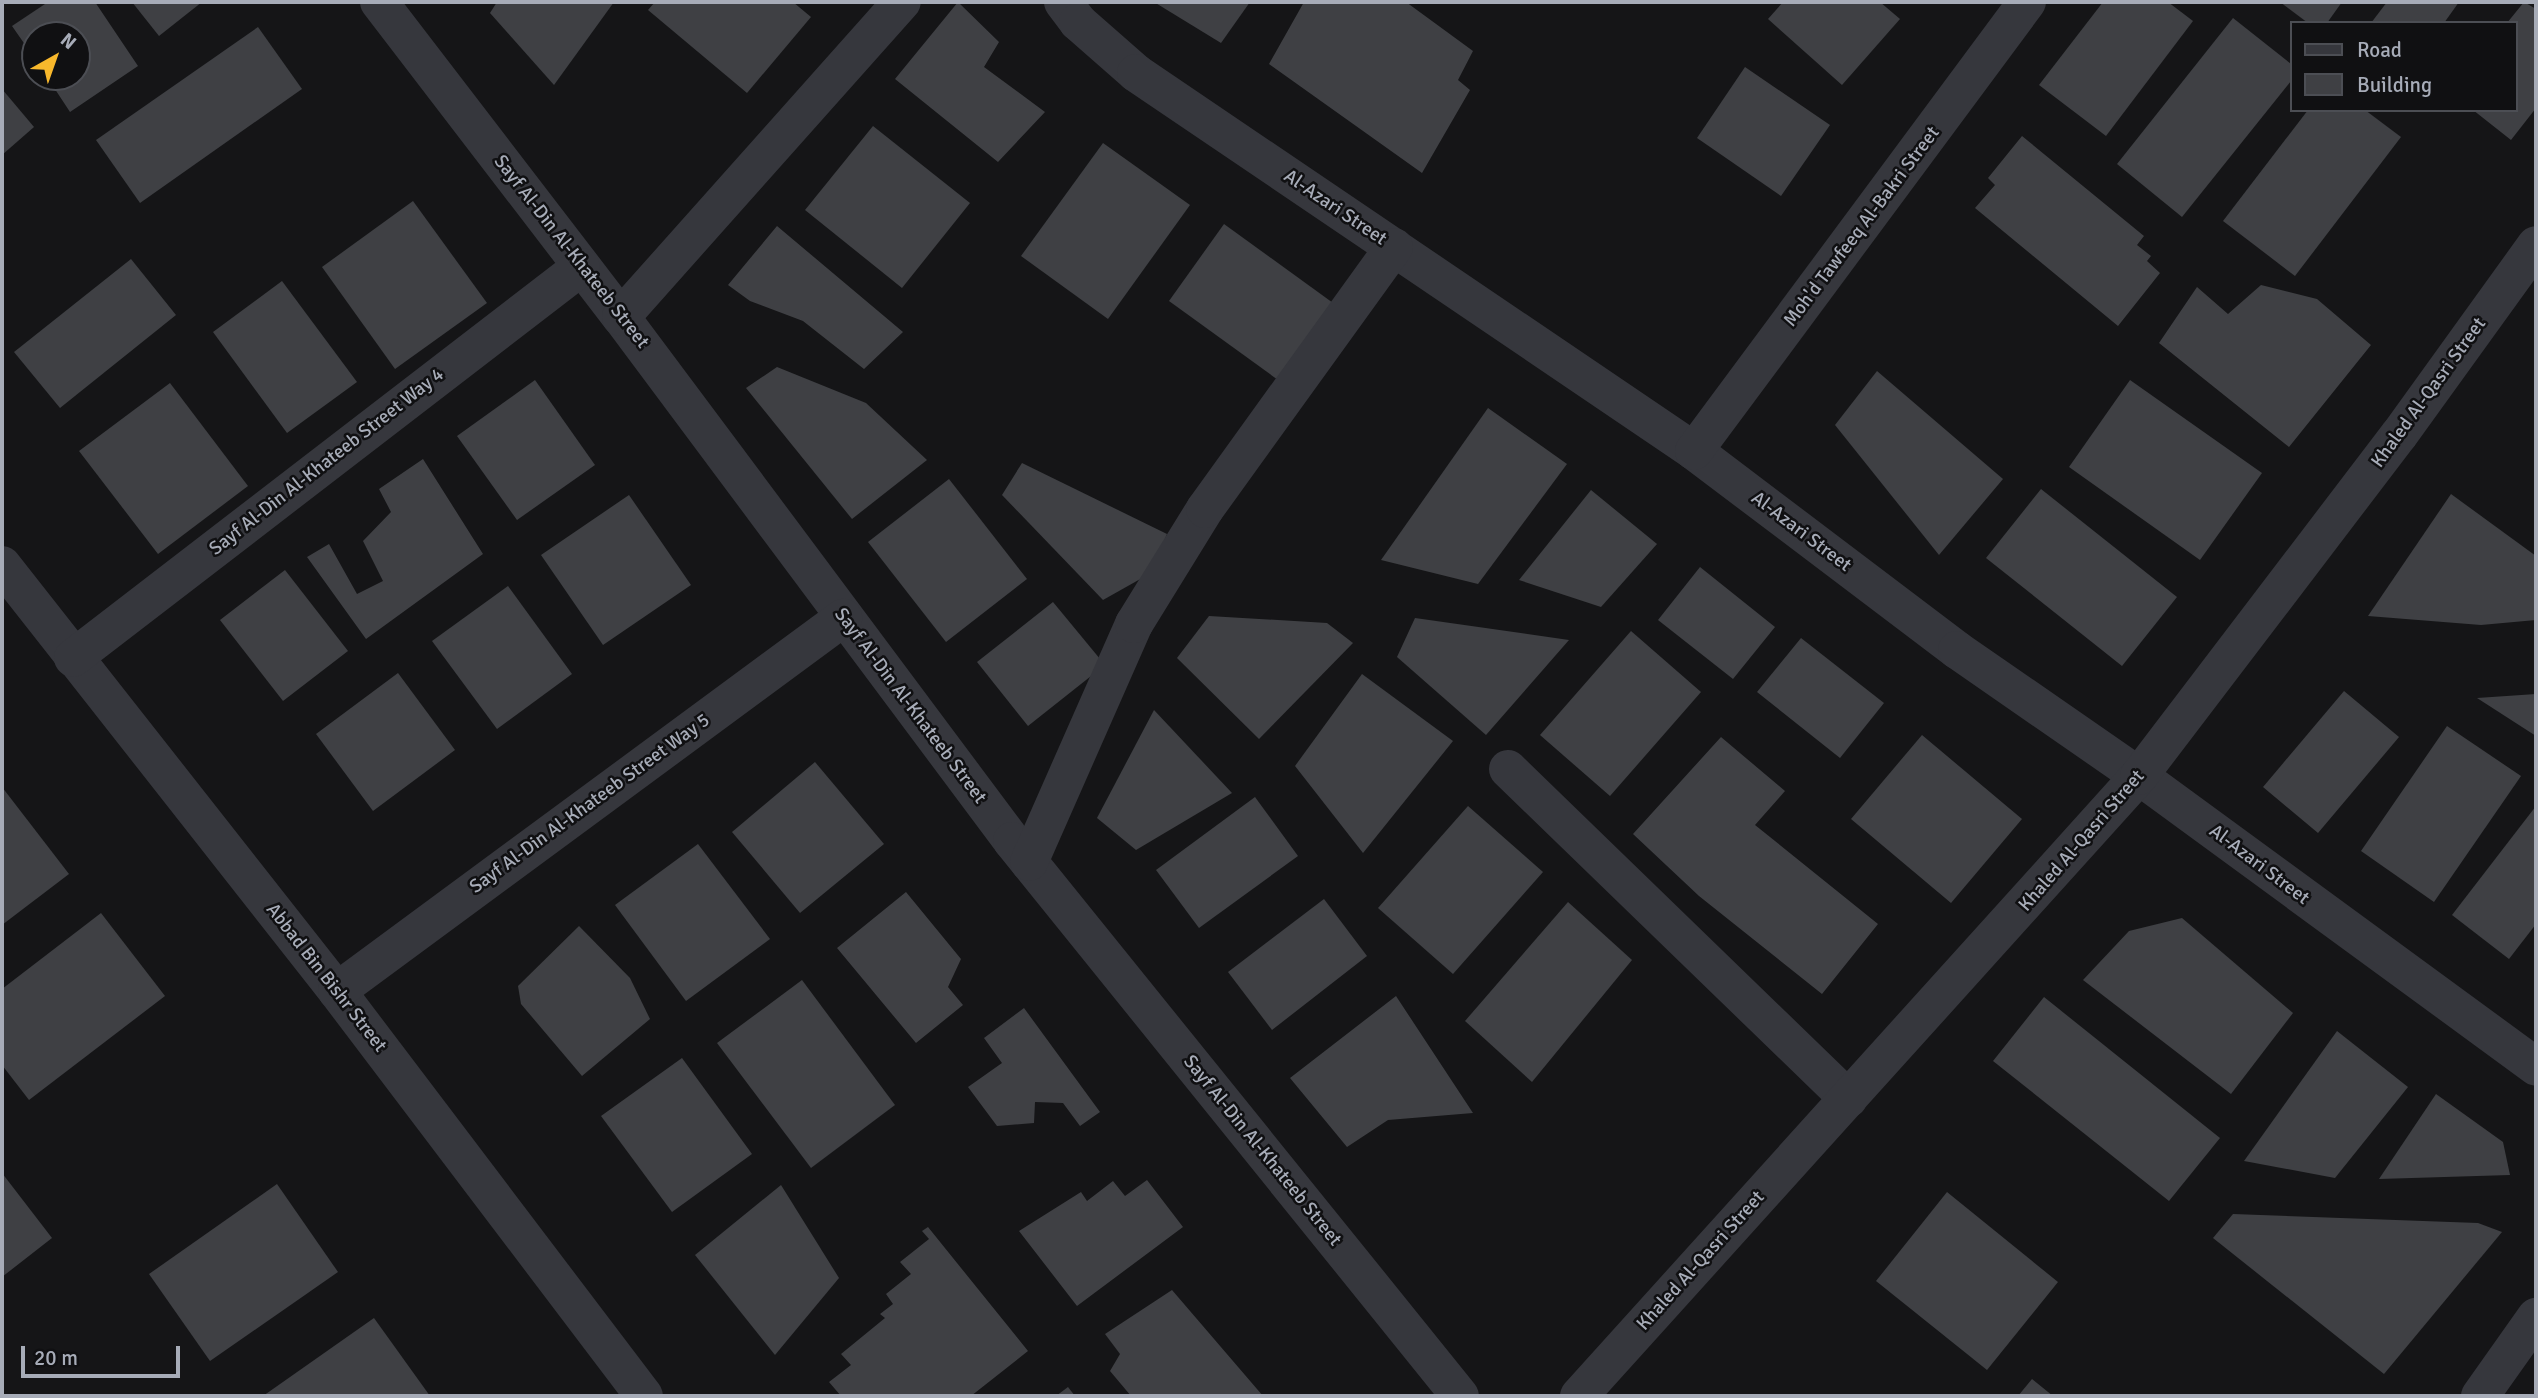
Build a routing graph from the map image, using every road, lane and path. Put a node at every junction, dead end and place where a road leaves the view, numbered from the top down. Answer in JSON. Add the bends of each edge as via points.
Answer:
{"nodes":[{"id":1,"x":379,"y":2,"type":"edge"},
{"id":2,"x":902,"y":2,"type":"edge"},
{"id":3,"x":1063,"y":2,"type":"edge"},
{"id":4,"x":2027,"y":2,"type":"edge"},
{"id":5,"x":2536,"y":245,"type":"edge"},
{"id":6,"x":1394,"y":247,"type":"junction"},
{"id":7,"x":581,"y":267,"type":"junction"},
{"id":8,"x":621,"y":317,"type":"junction"},
{"id":9,"x":1694,"y":451,"type":"junction"},
{"id":10,"x":2,"y":565,"type":"edge"},
{"id":11,"x":843,"y":618,"type":"junction"},
{"id":12,"x":73,"y":658,"type":"junction"},
{"id":13,"x":1508,"y":769,"type":"dead end"},
{"id":14,"x":2139,"y":776,"type":"junction"},
{"id":15,"x":1029,"y":862,"type":"junction"},
{"id":16,"x":337,"y":990,"type":"junction"},
{"id":17,"x":2536,"y":1067,"type":"edge"},
{"id":18,"x":1848,"y":1100,"type":"junction"},
{"id":19,"x":2536,"y":1317,"type":"edge"},
{"id":20,"x":644,"y":1396,"type":"edge"},
{"id":21,"x":1460,"y":1396,"type":"edge"},
{"id":22,"x":1579,"y":1396,"type":"edge"},
{"id":23,"x":2480,"y":1396,"type":"edge"}],
"edges":[{"from":1,"to":7,"type":"street","name":"Sayf Al-Din Al-Khateeb Street"},
{"from":2,"to":8,"type":"street"},
{"from":3,"to":6,"type":"street","name":"Al-Azari Street","via":[[1078,22],[1136,73]]},
{"from":4,"to":9,"type":"street","name":"Moh'd Tawfeeq Al-Bakri Street"},
{"from":5,"to":14,"type":"street","name":"Khaled Al-Qasri Street","via":[[2399,435]]},
{"from":6,"to":9,"type":"street","name":"Al-Azari Street"},
{"from":6,"to":15,"type":"street","via":[[1205,509],[1134,624]]},
{"from":7,"to":8,"type":"street","name":"Sayf Al-Din Al-Khateeb Street"},
{"from":7,"to":12,"type":"street","name":"Sayf Al-Din Al-Khateeb Street Way 4"},
{"from":8,"to":11,"type":"street","name":"Sayf Al-Din Al-Khateeb Street"},
{"from":9,"to":14,"type":"street","name":"Al-Azari Street","via":[[1957,650]]},
{"from":10,"to":12,"type":"street","name":"Abbad Bin Bishr Street"},
{"from":11,"to":15,"type":"street","name":"Sayf Al-Din Al-Khateeb Street"},
{"from":11,"to":16,"type":"street","name":"Sayf Al-Din Al-Khateeb Street Way 5"},
{"from":12,"to":16,"type":"street","name":"Abbad Bin Bishr Street"},
{"from":13,"to":18,"type":"street"},
{"from":14,"to":17,"type":"street","name":"Al-Azari Street"},
{"from":14,"to":18,"type":"street","name":"Khaled Al-Qasri Street"},
{"from":15,"to":21,"type":"street","name":"Sayf Al-Din Al-Khateeb Street"},
{"from":16,"to":20,"type":"street","name":"Abbad Bin Bishr Street"},
{"from":18,"to":22,"type":"street","name":"Khaled Al-Qasri Street"},
{"from":19,"to":23,"type":"street"}]}
